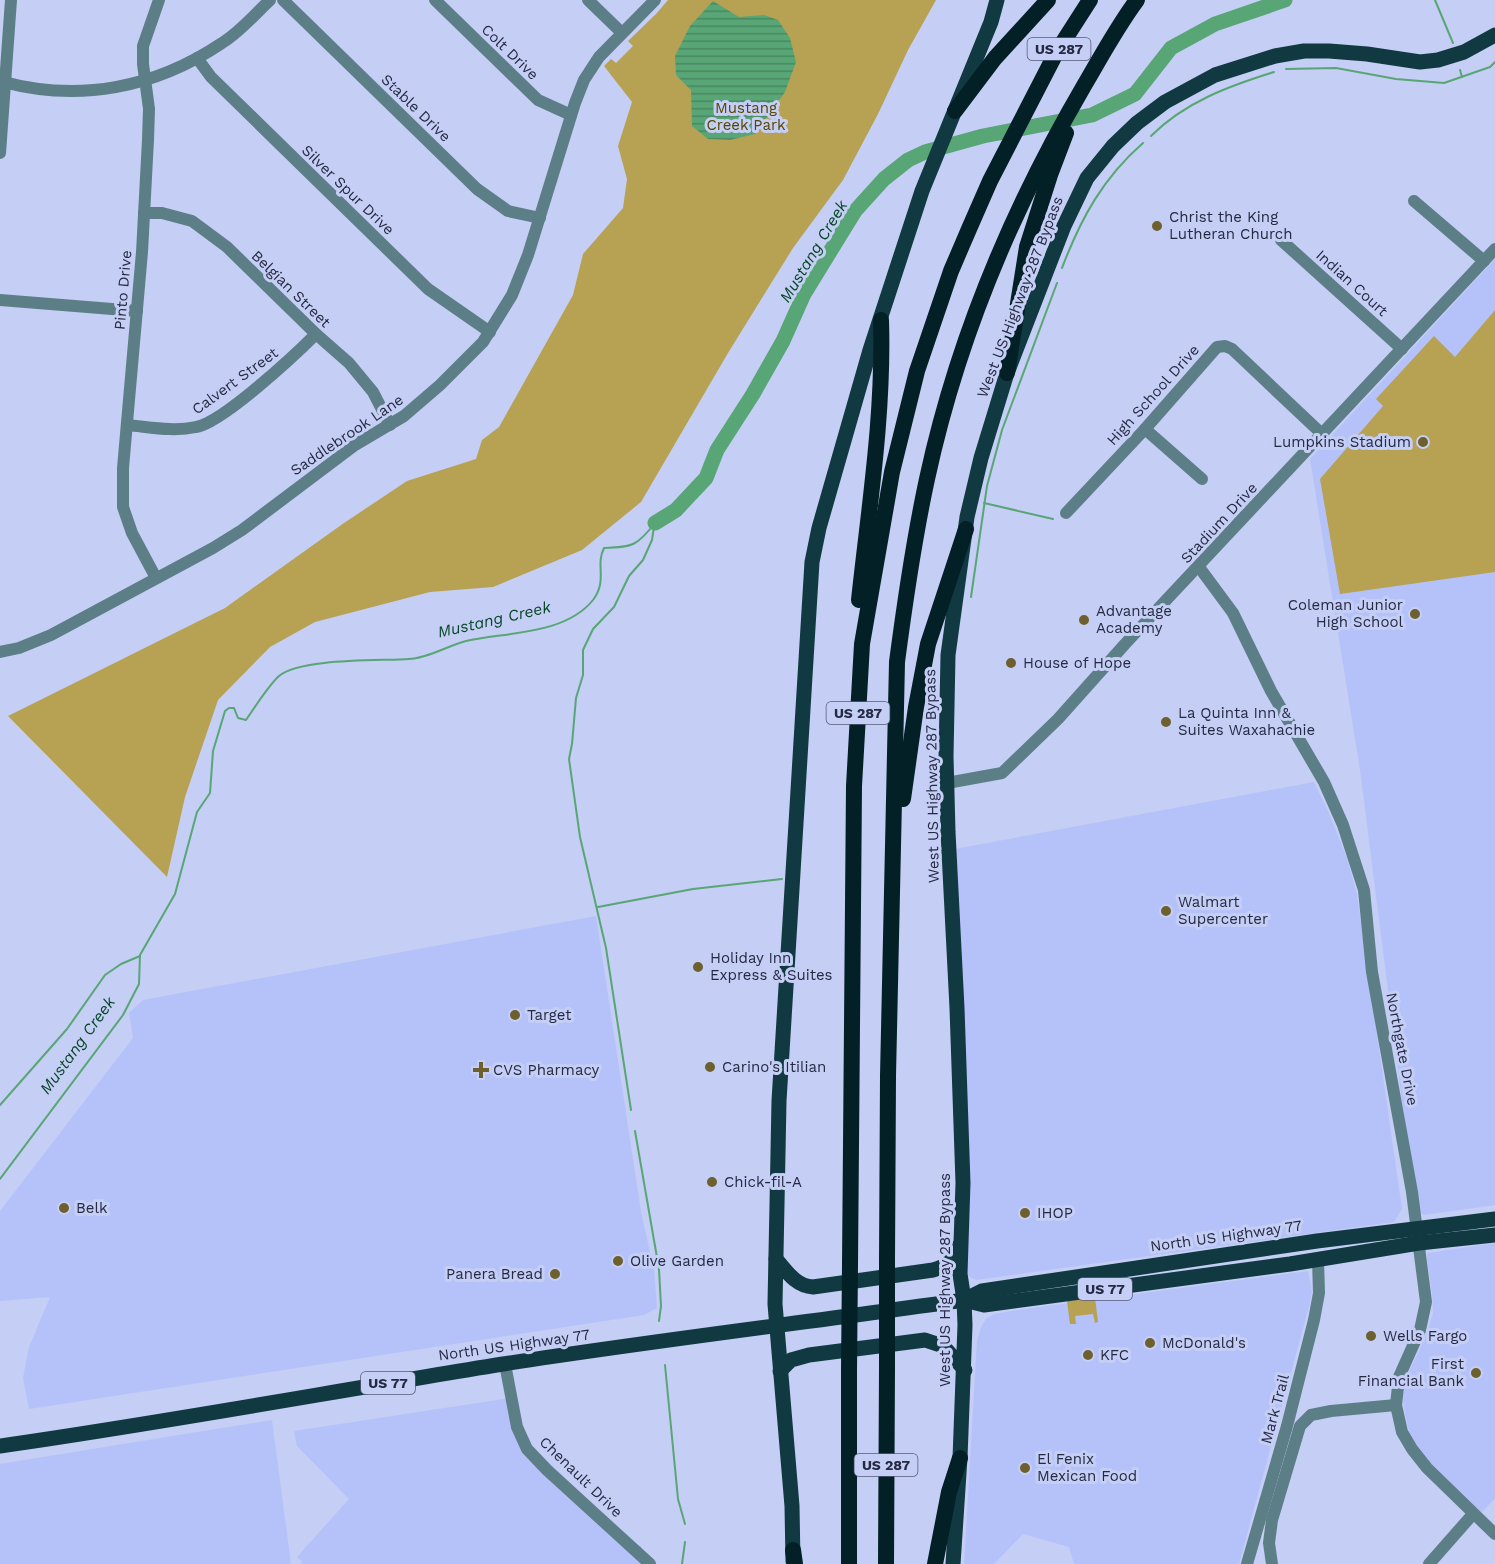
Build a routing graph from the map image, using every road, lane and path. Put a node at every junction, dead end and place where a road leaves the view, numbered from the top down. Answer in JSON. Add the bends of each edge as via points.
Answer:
{"nodes":[{"id":1,"x":159,"y":0,"type":"edge"},
{"id":2,"x":270,"y":0,"type":"edge"},
{"id":3,"x":283,"y":0,"type":"edge"},
{"id":4,"x":435,"y":0,"type":"edge"},
{"id":5,"x":588,"y":0,"type":"edge"},
{"id":6,"x":655,"y":0,"type":"edge"},
{"id":7,"x":998,"y":0,"type":"edge"},
{"id":8,"x":1048,"y":0,"type":"edge"},
{"id":9,"x":1090,"y":0,"type":"edge"},
{"id":10,"x":1137,"y":0,"type":"edge"},
{"id":11,"x":7,"y":4,"type":"edge"},
{"id":12,"x":622,"y":33,"type":"junction"},
{"id":13,"x":1495,"y":35,"type":"edge"},
{"id":14,"x":197,"y":58,"type":"junction"},
{"id":15,"x":145,"y":80,"type":"junction"},
{"id":16,"x":3,"y":82,"type":"edge"},
{"id":17,"x":571,"y":115,"type":"junction"},
{"id":18,"x":953,"y":115,"type":"junction"},
{"id":19,"x":0,"y":153,"type":"edge"},
{"id":20,"x":1046,"y":165,"type":"junction"},
{"id":21,"x":1414,"y":201,"type":"dead end"},
{"id":22,"x":144,"y":213,"type":"junction"},
{"id":23,"x":540,"y":218,"type":"junction"},
{"id":24,"x":1281,"y":240,"type":"dead end"},
{"id":25,"x":1495,"y":249,"type":"edge"},
{"id":26,"x":1484,"y":261,"type":"junction"},
{"id":27,"x":0,"y":300,"type":"edge"},
{"id":28,"x":137,"y":311,"type":"junction"},
{"id":29,"x":881,"y":320,"type":"junction"},
{"id":30,"x":490,"y":332,"type":"junction"},
{"id":31,"x":316,"y":334,"type":"junction"},
{"id":32,"x":1402,"y":349,"type":"junction"},
{"id":33,"x":1006,"y":373,"type":"junction"},
{"id":34,"x":127,"y":425,"type":"junction"},
{"id":35,"x":390,"y":425,"type":"junction"},
{"id":36,"x":1145,"y":429,"type":"junction"},
{"id":37,"x":1322,"y":434,"type":"junction"},
{"id":38,"x":1202,"y":479,"type":"dead end"},
{"id":39,"x":1066,"y":513,"type":"dead end"},
{"id":40,"x":966,"y":529,"type":"junction"},
{"id":41,"x":1198,"y":567,"type":"junction"},
{"id":42,"x":156,"y":578,"type":"junction"},
{"id":43,"x":0,"y":652,"type":"edge"},
{"id":44,"x":861,"y":664,"type":"junction"},
{"id":45,"x":947,"y":783,"type":"junction"},
{"id":46,"x":893,"y":859,"type":"junction"},
{"id":47,"x":1495,"y":1219,"type":"edge"},
{"id":48,"x":1495,"y":1235,"type":"edge"},
{"id":49,"x":1418,"y":1236,"type":"junction"},
{"id":50,"x":960,"y":1243,"type":"junction"},
{"id":51,"x":1246,"y":1251,"type":"junction"},
{"id":52,"x":776,"y":1259,"type":"junction"},
{"id":53,"x":1318,"y":1260,"type":"junction"},
{"id":54,"x":1246,"y":1269,"type":"junction"},
{"id":55,"x":964,"y":1300,"type":"junction"},
{"id":56,"x":778,"y":1325,"type":"junction"},
{"id":57,"x":505,"y":1364,"type":"junction"},
{"id":58,"x":965,"y":1370,"type":"junction"},
{"id":59,"x":780,"y":1371,"type":"junction"},
{"id":60,"x":1396,"y":1405,"type":"junction"},
{"id":61,"x":0,"y":1446,"type":"edge"},
{"id":62,"x":960,"y":1458,"type":"junction"},
{"id":63,"x":1473,"y":1514,"type":"junction"},
{"id":64,"x":1495,"y":1534,"type":"edge"},
{"id":65,"x":794,"y":1560,"type":"edge"},
{"id":66,"x":650,"y":1564,"type":"edge"},
{"id":67,"x":849,"y":1564,"type":"edge"},
{"id":68,"x":886,"y":1564,"type":"edge"},
{"id":69,"x":935,"y":1564,"type":"edge"},
{"id":70,"x":953,"y":1564,"type":"edge"},
{"id":71,"x":1247,"y":1564,"type":"edge"},
{"id":72,"x":1272,"y":1564,"type":"edge"},
{"id":73,"x":1429,"y":1564,"type":"edge"}],
"edges":[{"from":1,"to":15,"type":"street","name":"Pinto Drive","via":[[143,46]]},
{"from":2,"to":14,"type":"street","via":[[224,42]]},
{"from":3,"to":23,"type":"street","name":"Stable Drive","via":[[477,189],[508,211]]},
{"from":4,"to":17,"type":"street","name":"Colt Drive","via":[[538,100]]},
{"from":5,"to":12,"type":"street"},
{"from":6,"to":12,"type":"street","name":"Saddlebrook Lane"},
{"from":7,"to":18,"type":"main road"},
{"from":8,"to":18,"type":"highway","via":[[995,58]]},
{"from":9,"to":44,"type":"highway","number":"US 287","via":[[1031,101],[990,181],[951,271],[917,371],[891,472]]},
{"from":10,"to":20,"type":"highway","number":"US 287","via":[[1085,83]]},
{"from":11,"to":16,"type":"street"},
{"from":12,"to":17,"type":"street","name":"Saddlebrook Lane","via":[[592,66]]},
{"from":13,"to":33,"type":"main road","name":"West US Highway 287 Bypass","via":[[1464,52],[1420,62],[1329,51],[1275,56],[1215,75],[1165,102],[1113,146],[1088,178],[1064,226]]},
{"from":14,"to":15,"type":"street"},
{"from":14,"to":30,"type":"street","name":"Silver Spur Drive","via":[[211,77],[428,289]]},
{"from":15,"to":16,"type":"street","via":[[106,90],[75,92]]},
{"from":15,"to":22,"type":"street","name":"Pinto Drive","via":[[149,109]]},
{"from":16,"to":19,"type":"street"},
{"from":17,"to":23,"type":"street","name":"Saddlebrook Lane"},
{"from":18,"to":29,"type":"main road","via":[[922,191]]},
{"from":20,"to":33,"type":"highway","via":[[1027,247]]},
{"from":20,"to":46,"type":"highway","number":"US 287","via":[[1016,213],[969,332],[927,478],[897,662]]},
{"from":21,"to":26,"type":"street"},
{"from":22,"to":28,"type":"street","name":"Pinto Drive"},
{"from":22,"to":31,"type":"street","name":"Belgian Street","via":[[192,220],[227,247]]},
{"from":23,"to":30,"type":"street","name":"Saddlebrook Lane","via":[[521,277]]},
{"from":24,"to":32,"type":"street","name":"Indian Court"},
{"from":25,"to":26,"type":"street","name":"Stadium Drive"},
{"from":26,"to":32,"type":"street","name":"Stadium Drive"},
{"from":27,"to":28,"type":"street"},
{"from":28,"to":34,"type":"street","name":"Pinto Drive"},
{"from":29,"to":44,"type":"highway","via":[[878,423],[857,620]]},
{"from":29,"to":52,"type":"main road","via":[[812,562],[780,1101]]},
{"from":30,"to":35,"type":"street","name":"Saddlebrook Lane","via":[[440,385]]},
{"from":31,"to":34,"type":"street","name":"Calvert Street","via":[[278,370],[199,427],[175,430]]},
{"from":31,"to":35,"type":"street","name":"Belgian Street","via":[[349,363],[373,392]]},
{"from":32,"to":37,"type":"street","name":"Stadium Drive"},
{"from":33,"to":40,"type":"main road","name":"West US Highway 287 Bypass","via":[[981,458]]},
{"from":34,"to":42,"type":"street","name":"Pinto Drive","via":[[123,507]]},
{"from":35,"to":42,"type":"street","name":"Saddlebrook Lane","via":[[355,446],[242,530]]},
{"from":36,"to":37,"type":"street","name":"High School Drive","via":[[1214,349],[1225,346]]},
{"from":36,"to":38,"type":"street"},
{"from":36,"to":39,"type":"street","name":"High School Drive"},
{"from":37,"to":41,"type":"street","name":"Stadium Drive"},
{"from":40,"to":45,"type":"main road","name":"West US Highway 287 Bypass","via":[[948,655]]},
{"from":40,"to":46,"type":"highway","via":[[928,644]]},
{"from":41,"to":45,"type":"street","name":"Stadium Drive","via":[[1058,719],[1002,773]]},
{"from":41,"to":49,"type":"street","name":"Northgate Drive","via":[[1233,613],[1343,825],[1364,890],[1372,972]]},
{"from":42,"to":43,"type":"street","name":"Saddlebrook Lane","via":[[38,641]]},
{"from":44,"to":67,"type":"highway","number":"US 287","bridge":true,"via":[[854,786]]},
{"from":45,"to":50,"type":"main road","name":"West US Highway 287 Bypass","via":[[963,1183]]},
{"from":46,"to":68,"type":"highway","number":"US 287","bridge":true},
{"from":47,"to":49,"type":"main road","name":"North US Highway 77","number":"US 77"},
{"from":48,"to":49,"type":"main road","name":"North US Highway 77","number":"US 77"},
{"from":49,"to":51,"type":"main road","name":"North US Highway 77","number":"US 77"},
{"from":49,"to":53,"type":"main road","name":"North US Highway 77","number":"US 77"},
{"from":49,"to":60,"type":"street","name":"Northgate Drive","via":[[1425,1310],[1399,1377]]},
{"from":50,"to":52,"type":"main road","via":[[953,1259],[941,1268],[813,1287],[795,1280]]},
{"from":50,"to":55,"type":"main road","name":"West US Highway 287 Bypass"},
{"from":51,"to":54,"type":"main road"},
{"from":51,"to":55,"type":"main road","name":"North US Highway 77","number":"US 77","via":[[982,1291]]},
{"from":52,"to":56,"type":"main road"},
{"from":53,"to":54,"type":"main road","name":"North US Highway 77","number":"US 77"},
{"from":53,"to":71,"type":"street","name":"Mark Trail","via":[[1319,1293],[1314,1320]]},
{"from":54,"to":55,"type":"main road","name":"North US Highway 77","number":"US 77","via":[[984,1305]]},
{"from":55,"to":56,"type":"main road","name":"North US Highway 77","number":"US 77"},
{"from":55,"to":58,"type":"main road","name":"West US Highway 287 Bypass"},
{"from":56,"to":57,"type":"main road","name":"North US Highway 77","number":"US 77"},
{"from":56,"to":59,"type":"main road"},
{"from":57,"to":61,"type":"main road","name":"North US Highway 77","number":"US 77"},
{"from":57,"to":66,"type":"street","name":"Chenault Drive","via":[[516,1422],[527,1449]]},
{"from":58,"to":59,"type":"main road","via":[[943,1346],[925,1340],[796,1358]]},
{"from":58,"to":62,"type":"main road","name":"West US Highway 287 Bypass"},
{"from":59,"to":65,"type":"main road"},
{"from":60,"to":63,"type":"street","name":"Northgate Drive","via":[[1402,1432],[1412,1449]]},
{"from":60,"to":72,"type":"street","via":[[1311,1415],[1300,1426],[1272,1520]]},
{"from":62,"to":69,"type":"highway"},
{"from":62,"to":70,"type":"main road","name":"West US Highway 287 Bypass"},
{"from":63,"to":64,"type":"street","name":"Northgate Drive"},
{"from":63,"to":73,"type":"street"}]}
